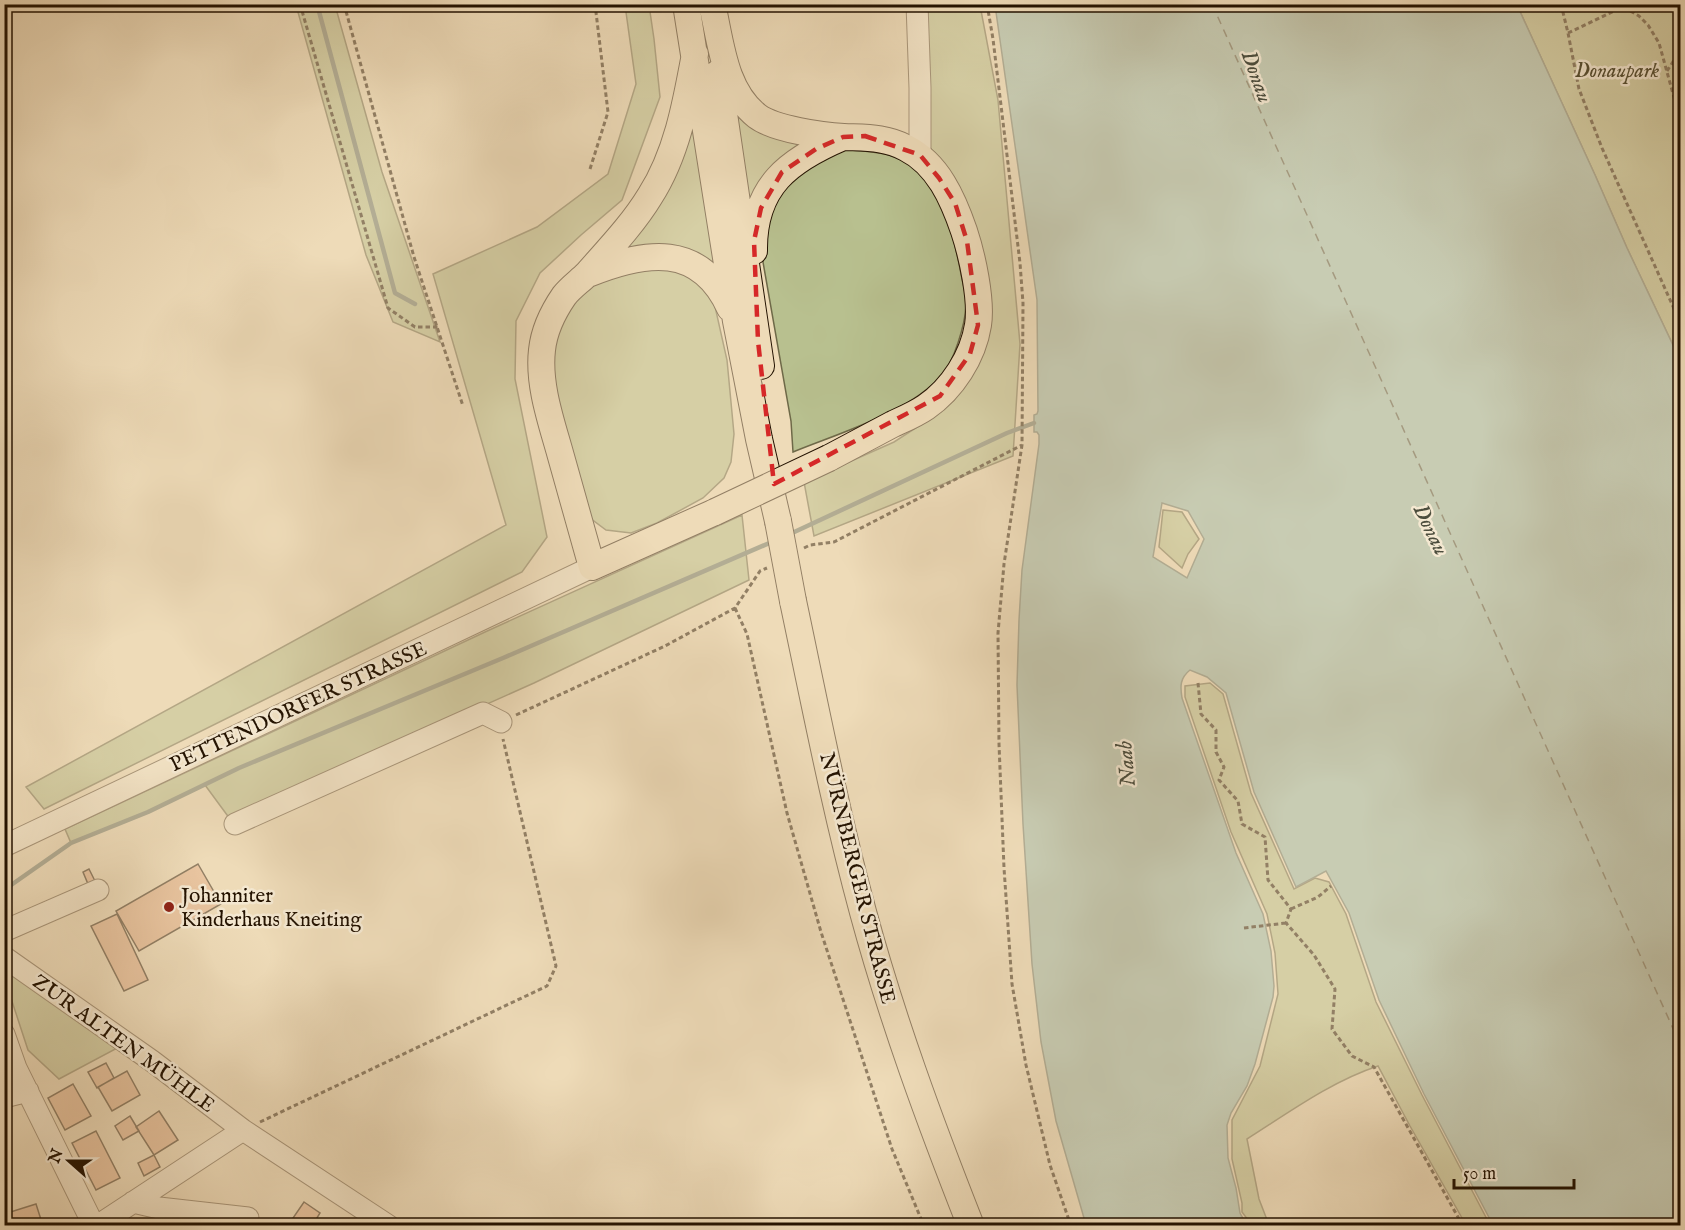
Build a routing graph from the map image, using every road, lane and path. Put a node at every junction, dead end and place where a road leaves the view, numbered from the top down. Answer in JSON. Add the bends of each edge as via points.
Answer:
{"nodes":[{"id":1,"x":300,"y":4,"type":"edge"},
{"id":2,"x":344,"y":4,"type":"edge"},
{"id":3,"x":595,"y":4,"type":"edge"},
{"id":4,"x":686,"y":4,"type":"edge"},
{"id":5,"x":710,"y":4,"type":"edge"},
{"id":6,"x":916,"y":4,"type":"edge"},
{"id":7,"x":987,"y":4,"type":"edge"},
{"id":8,"x":1561,"y":4,"type":"edge"},
{"id":9,"x":1595,"y":4,"type":"edge"},
{"id":10,"x":1629,"y":4,"type":"edge"},
{"id":11,"x":1624,"y":7,"type":"junction"},
{"id":12,"x":1614,"y":12,"type":"junction"},
{"id":13,"x":1568,"y":33,"type":"junction"},
{"id":14,"x":1680,"y":51,"type":"edge"},
{"id":15,"x":695,"y":54,"type":"junction"},
{"id":16,"x":1667,"y":71,"type":"junction"},
{"id":17,"x":1680,"y":120,"type":"edge"},
{"id":18,"x":843,"y":137,"type":"junction"},
{"id":19,"x":920,"y":155,"type":"junction"},
{"id":20,"x":590,"y":169,"type":"dead end"},
{"id":21,"x":585,"y":275,"type":"junction"},
{"id":22,"x":736,"y":321,"type":"junction"},
{"id":23,"x":1680,"y":322,"type":"edge"},
{"id":24,"x":438,"y":327,"type":"junction"},
{"id":25,"x":758,"y":341,"type":"junction"},
{"id":26,"x":463,"y":406,"type":"dead end"},
{"id":27,"x":1022,"y":445,"type":"junction"},
{"id":28,"x":778,"y":521,"type":"junction"},
{"id":29,"x":800,"y":550,"type":"dead end"},
{"id":30,"x":770,"y":566,"type":"dead end"},
{"id":31,"x":592,"y":567,"type":"junction"},
{"id":32,"x":735,"y":608,"type":"junction"},
{"id":33,"x":1198,"y":683,"type":"dead end"},
{"id":34,"x":501,"y":722,"type":"junction"},
{"id":35,"x":235,"y":824,"type":"dead end"},
{"id":36,"x":4,"y":846,"type":"edge"},
{"id":37,"x":1331,"y":886,"type":"dead end"},
{"id":38,"x":99,"y":890,"type":"dead end"},
{"id":39,"x":1291,"y":909,"type":"junction"},
{"id":40,"x":1286,"y":923,"type":"junction"},
{"id":41,"x":1244,"y":928,"type":"dead end"},
{"id":42,"x":4,"y":931,"type":"edge"},
{"id":43,"x":4,"y":957,"type":"edge"},
{"id":44,"x":4,"y":1034,"type":"edge"},
{"id":45,"x":28,"y":1091,"type":"junction"},
{"id":46,"x":4,"y":1097,"type":"edge"},
{"id":47,"x":243,"y":1130,"type":"junction"},
{"id":48,"x":133,"y":1202,"type":"junction"},
{"id":49,"x":248,"y":1218,"type":"dead end"},
{"id":50,"x":96,"y":1226,"type":"edge"},
{"id":51,"x":390,"y":1226,"type":"edge"},
{"id":52,"x":924,"y":1226,"type":"edge"},
{"id":53,"x":971,"y":1226,"type":"edge"},
{"id":54,"x":1071,"y":1226,"type":"edge"},
{"id":55,"x":1463,"y":1226,"type":"edge"}],
"edges":[{"from":1,"to":24,"type":"path","via":[[388,308],[415,327]]},
{"from":2,"to":24,"type":"path","via":[[414,257]]},
{"from":3,"to":20,"type":"path","via":[[608,112]]},
{"from":4,"to":15,"type":"main road"},
{"from":5,"to":18,"type":"main road","via":[[728,71],[736,93],[747,107],[774,125]]},
{"from":5,"to":25,"type":"main road"},
{"from":6,"to":19,"type":"street"},
{"from":7,"to":27,"type":"path","via":[[1020,263]]},
{"from":8,"to":13,"type":"path"},
{"from":9,"to":12,"type":"path"},
{"from":10,"to":11,"type":"path"},
{"from":11,"to":12,"type":"path"},
{"from":11,"to":16,"type":"path","via":[[1648,25],[1659,43]]},
{"from":12,"to":13,"type":"path"},
{"from":13,"to":23,"type":"path","via":[[1579,89]]},
{"from":14,"to":16,"type":"path"},
{"from":15,"to":21,"type":"main road","via":[[680,128],[659,181],[638,214]]},
{"from":15,"to":22,"type":"main road"},
{"from":16,"to":17,"type":"path"},
{"from":18,"to":19,"type":"main road","via":[[883,140]]},
{"from":18,"to":25,"type":"main road","via":[[816,149],[782,172],[760,208],[754,242]]},
{"from":19,"to":31,"type":"main road","bridge":true,"via":[[955,203],[978,298],[978,325],[970,354],[955,379],[925,408],[829,458]]},
{"from":21,"to":22,"type":"main road","via":[[644,257],[664,256],[686,262],[714,282]]},
{"from":21,"to":31,"type":"main road","via":[[565,296],[548,326],[542,371],[549,412]]},
{"from":22,"to":28,"type":"main road"},
{"from":24,"to":26,"type":"path"},
{"from":25,"to":28,"type":"main road"},
{"from":27,"to":29,"type":"path","via":[[834,542]]},
{"from":27,"to":54,"type":"path","via":[[998,633],[1004,868],[1012,984],[1026,1065],[1050,1165]]},
{"from":28,"to":53,"type":"main road","name":"NÜRNBERGER STRASSE","bridge":true,"via":[[863,911],[897,1029]]},
{"from":30,"to":32,"type":"path","via":[[760,571]]},
{"from":31,"to":36,"type":"street","name":"PETTENDORFER STRASSE"},
{"from":32,"to":34,"type":"path","via":[[665,646]]},
{"from":32,"to":52,"type":"path","via":[[747,634],[787,813],[821,932],[892,1149]]},
{"from":33,"to":39,"type":"path","via":[[1201,714],[1216,730],[1216,752],[1224,767],[1219,780],[1238,801],[1242,824],[1265,837],[1268,880]]},
{"from":34,"to":35,"type":"street","via":[[483,713]]},
{"from":34,"to":47,"type":"path","via":[[556,966],[547,986]]},
{"from":37,"to":39,"type":"path","via":[[1318,897]]},
{"from":38,"to":42,"type":"street"},
{"from":39,"to":40,"type":"path"},
{"from":40,"to":41,"type":"path"},
{"from":40,"to":55,"type":"path","via":[[1314,955],[1335,989],[1332,1029],[1352,1056],[1374,1066]]},
{"from":43,"to":47,"type":"street","name":"ZUR ALTEN MÜHLE"},
{"from":44,"to":45,"type":"street"},
{"from":45,"to":46,"type":"street"},
{"from":45,"to":50,"type":"street"},
{"from":47,"to":48,"type":"street","name":"ZUR ALTEN MÜHLE"},
{"from":47,"to":51,"type":"street","name":"ZUR ALTEN MÜHLE"},
{"from":48,"to":49,"type":"street"},
{"from":48,"to":50,"type":"street","name":"ZUR ALTEN MÜHLE"}]}
